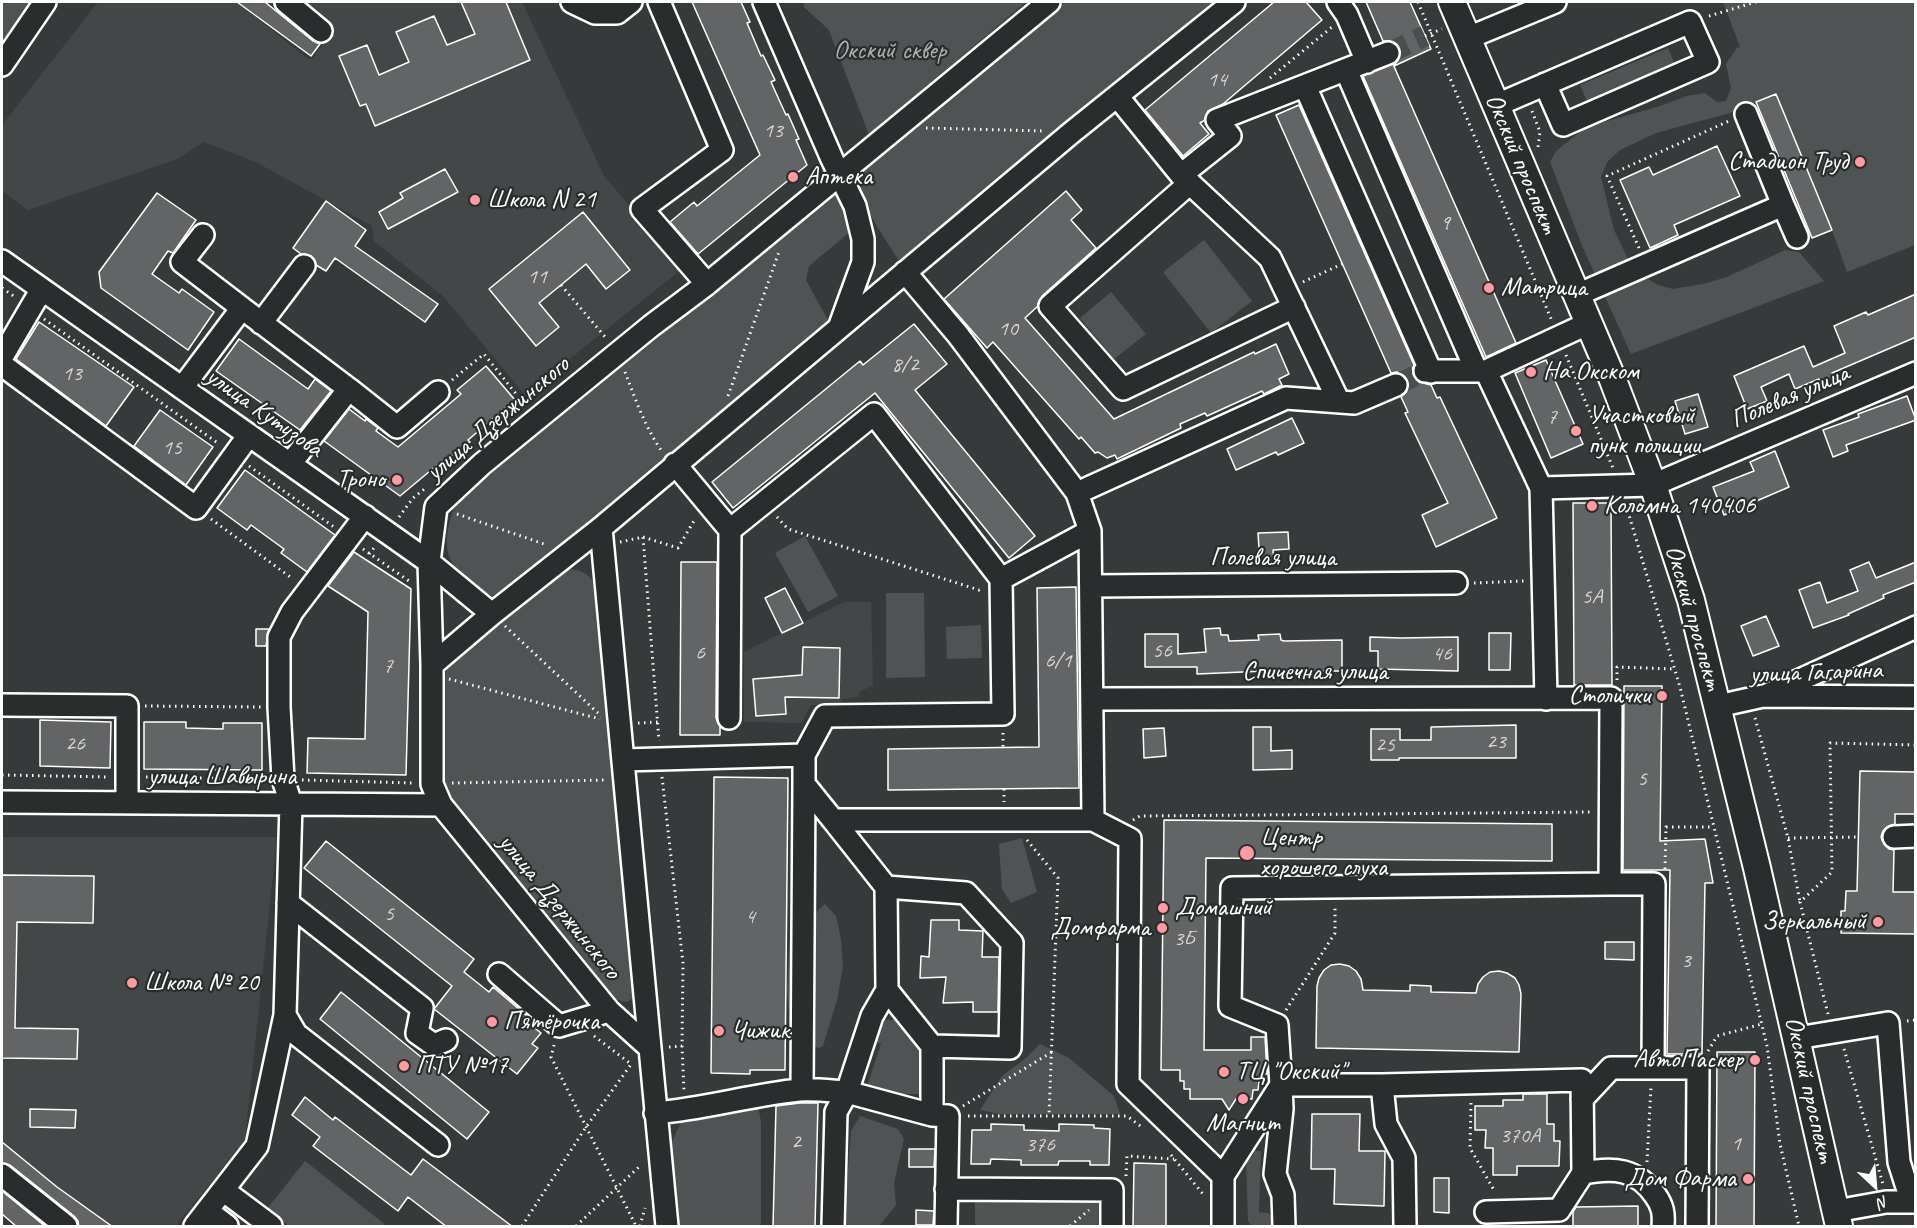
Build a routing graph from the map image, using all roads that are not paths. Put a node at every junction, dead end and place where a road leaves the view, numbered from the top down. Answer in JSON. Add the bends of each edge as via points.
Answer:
{"nodes":[{"id":1,"x":45,"y":2,"type":"edge"},
{"id":2,"x":286,"y":2,"type":"edge"},
{"id":3,"x":572,"y":2,"type":"edge"},
{"id":4,"x":630,"y":2,"type":"edge"},
{"id":5,"x":659,"y":2,"type":"edge"},
{"id":6,"x":764,"y":2,"type":"edge"},
{"id":7,"x":1049,"y":2,"type":"edge"},
{"id":8,"x":1234,"y":2,"type":"edge"},
{"id":9,"x":1555,"y":2,"type":"edge"},
{"id":10,"x":1342,"y":8,"type":"edge"},
{"id":11,"x":1456,"y":22,"type":"edge"},
{"id":12,"x":321,"y":31,"type":"dead end"},
{"id":13,"x":1388,"y":53,"type":"tunnel mouth"},
{"id":14,"x":1367,"y":62,"type":"junction"},
{"id":15,"x":2,"y":65,"type":"edge"},
{"id":16,"x":1346,"y":70,"type":"junction"},
{"id":17,"x":1545,"y":84,"type":"junction"},
{"id":18,"x":1305,"y":86,"type":"junction"},
{"id":19,"x":1117,"y":96,"type":"junction"},
{"id":20,"x":1497,"y":105,"type":"junction"},
{"id":21,"x":1746,"y":114,"type":"road end"},
{"id":22,"x":839,"y":174,"type":"junction"},
{"id":23,"x":1185,"y":179,"type":"junction"},
{"id":24,"x":1783,"y":205,"type":"junction"},
{"id":25,"x":203,"y":235,"type":"dead end"},
{"id":26,"x":1797,"y":237,"type":"dead end"},
{"id":27,"x":2,"y":261,"type":"edge"},
{"id":28,"x":304,"y":266,"type":"dead end"},
{"id":29,"x":905,"y":272,"type":"junction"},
{"id":30,"x":707,"y":284,"type":"junction"},
{"id":31,"x":43,"y":291,"type":"junction"},
{"id":32,"x":1577,"y":295,"type":"junction"},
{"id":33,"x":1290,"y":298,"type":"junction"},
{"id":34,"x":242,"y":308,"type":"junction"},
{"id":35,"x":261,"y":323,"type":"junction"},
{"id":36,"x":1589,"y":323,"type":"junction"},
{"id":37,"x":839,"y":329,"type":"junction"},
{"id":38,"x":2,"y":357,"type":"edge"},
{"id":39,"x":2,"y":365,"type":"edge"},
{"id":40,"x":1481,"y":371,"type":"junction"},
{"id":41,"x":1916,"y":373,"type":"edge"},
{"id":42,"x":1396,"y":385,"type":"tunnel mouth"},
{"id":43,"x":182,"y":388,"type":"junction"},
{"id":44,"x":349,"y":389,"type":"junction"},
{"id":45,"x":438,"y":392,"type":"road end"},
{"id":46,"x":1339,"y":402,"type":"junction"},
{"id":47,"x":249,"y":435,"type":"junction"},
{"id":48,"x":290,"y":464,"type":"junction"},
{"id":49,"x":675,"y":465,"type":"junction"},
{"id":50,"x":1653,"y":485,"type":"junction"},
{"id":51,"x":1541,"y":488,"type":"junction"},
{"id":52,"x":1077,"y":493,"type":"junction"},
{"id":53,"x":365,"y":516,"type":"junction"},
{"id":54,"x":601,"y":528,"type":"junction"},
{"id":55,"x":730,"y":530,"type":"junction"},
{"id":56,"x":1090,"y":531,"type":"junction"},
{"id":57,"x":429,"y":562,"type":"junction"},
{"id":58,"x":1001,"y":579,"type":"junction"},
{"id":59,"x":1456,"y":583,"type":"road end"},
{"id":60,"x":1091,"y":586,"type":"junction"},
{"id":61,"x":492,"y":614,"type":"junction"},
{"id":62,"x":1916,"y":627,"type":"edge"},
{"id":63,"x":432,"y":670,"type":"junction"},
{"id":64,"x":1763,"y":696,"type":"junction"},
{"id":65,"x":1916,"y":697,"type":"edge"},
{"id":66,"x":1092,"y":699,"type":"junction"},
{"id":67,"x":1542,"y":699,"type":"junction"},
{"id":68,"x":2,"y":705,"type":"edge"},
{"id":69,"x":1718,"y":706,"type":"junction"},
{"id":70,"x":729,"y":718,"type":"dead end"},
{"id":71,"x":804,"y":755,"type":"junction"},
{"id":72,"x":623,"y":769,"type":"junction"},
{"id":73,"x":804,"y":784,"type":"junction"},
{"id":74,"x":2,"y":802,"type":"edge"},
{"id":75,"x":127,"y":803,"type":"junction"},
{"id":76,"x":291,"y":804,"type":"junction"},
{"id":77,"x":441,"y":805,"type":"junction"},
{"id":78,"x":832,"y":820,"type":"junction"},
{"id":79,"x":1093,"y":820,"type":"junction"},
{"id":80,"x":1916,"y":836,"type":"edge"},
{"id":81,"x":1894,"y":837,"type":"dead end"},
{"id":82,"x":1610,"y":884,"type":"junction"},
{"id":83,"x":886,"y":887,"type":"junction"},
{"id":84,"x":288,"y":903,"type":"junction"},
{"id":85,"x":499,"y":974,"type":"dead end"},
{"id":86,"x":887,"y":990,"type":"junction"},
{"id":87,"x":609,"y":1011,"type":"junction"},
{"id":88,"x":285,"y":1015,"type":"junction"},
{"id":89,"x":1797,"y":1038,"type":"junction"},
{"id":90,"x":446,"y":1040,"type":"dead end"},
{"id":91,"x":932,"y":1046,"type":"junction"},
{"id":92,"x":650,"y":1048,"type":"junction"},
{"id":93,"x":1653,"y":1068,"type":"junction"},
{"id":94,"x":1281,"y":1085,"type":"junction"},
{"id":95,"x":1382,"y":1085,"type":"junction"},
{"id":96,"x":802,"y":1090,"type":"junction"},
{"id":97,"x":847,"y":1092,"type":"junction"},
{"id":98,"x":1582,"y":1099,"type":"junction"},
{"id":99,"x":655,"y":1113,"type":"junction"},
{"id":100,"x":946,"y":1116,"type":"junction"},
{"id":101,"x":438,"y":1145,"type":"dead end"},
{"id":102,"x":1583,"y":1173,"type":"junction"},
{"id":103,"x":2,"y":1174,"type":"edge"},
{"id":104,"x":1223,"y":1176,"type":"junction"},
{"id":105,"x":946,"y":1189,"type":"junction"},
{"id":106,"x":223,"y":1190,"type":"junction"},
{"id":107,"x":1911,"y":1194,"type":"edge"},
{"id":108,"x":1496,"y":1212,"type":"road end"},
{"id":109,"x":201,"y":1219,"type":"edge"},
{"id":110,"x":1837,"y":1219,"type":"edge"},
{"id":111,"x":66,"y":1227,"type":"edge"},
{"id":112,"x":227,"y":1227,"type":"edge"},
{"id":113,"x":271,"y":1227,"type":"edge"},
{"id":114,"x":667,"y":1227,"type":"edge"},
{"id":115,"x":833,"y":1227,"type":"edge"},
{"id":116,"x":946,"y":1227,"type":"edge"},
{"id":117,"x":1112,"y":1227,"type":"edge"},
{"id":118,"x":1222,"y":1227,"type":"edge"},
{"id":119,"x":1284,"y":1227,"type":"edge"},
{"id":120,"x":1405,"y":1227,"type":"edge"},
{"id":121,"x":1663,"y":1227,"type":"edge"},
{"id":122,"x":1697,"y":1227,"type":"edge"}],
"edges":[{"from":1,"to":15,"type":"street"},
{"from":2,"to":12,"type":"street"},
{"from":3,"to":4,"type":"street","via":[[595,13],[617,13]]},
{"from":5,"to":30,"type":"street","via":[[722,150],[642,209]]},
{"from":6,"to":22,"type":"street"},
{"from":7,"to":22,"type":"street","name":"улица Дзержинского"},
{"from":8,"to":19,"type":"street"},
{"from":9,"to":11,"type":"street"},
{"from":10,"to":14,"type":"street"},
{"from":11,"to":20,"type":"main road","name":"Окский проспект"},
{"from":13,"to":14,"type":"street"},
{"from":14,"to":16,"type":"street"},
{"from":16,"to":18,"type":"street"},
{"from":16,"to":40,"type":"street"},
{"from":17,"to":17,"type":"street","via":[[1690,22],[1708,62],[1563,125]]},
{"from":17,"to":20,"type":"street"},
{"from":18,"to":23,"type":"street","via":[[1217,120],[1230,136]]},
{"from":18,"to":40,"type":"street","via":[[1428,372]]},
{"from":19,"to":23,"type":"street"},
{"from":19,"to":29,"type":"street"},
{"from":20,"to":32,"type":"main road","name":"Окский проспект"},
{"from":21,"to":24,"type":"street"},
{"from":22,"to":30,"type":"street","name":"улица Дзержинского"},
{"from":22,"to":37,"type":"street","via":[[855,206],[863,239],[862,262]]},
{"from":23,"to":33,"type":"street","via":[[1270,258]]},
{"from":23,"to":33,"type":"street","via":[[1050,306],[1123,389]]},
{"from":24,"to":26,"type":"street"},
{"from":24,"to":32,"type":"street"},
{"from":25,"to":34,"type":"street","via":[[182,262]]},
{"from":27,"to":31,"type":"street","name":"улица Кутузова"},
{"from":28,"to":35,"type":"street"},
{"from":29,"to":37,"type":"street"},
{"from":29,"to":52,"type":"street","via":[[958,335]]},
{"from":30,"to":57,"type":"street","name":"улица Дзержинского","via":[[482,464],[436,507]]},
{"from":31,"to":38,"type":"street"},
{"from":31,"to":43,"type":"street","name":"улица Кутузова"},
{"from":32,"to":36,"type":"main road","name":"Окский проспект"},
{"from":33,"to":46,"type":"street"},
{"from":34,"to":35,"type":"street"},
{"from":34,"to":43,"type":"street"},
{"from":35,"to":44,"type":"street"},
{"from":36,"to":40,"type":"street"},
{"from":36,"to":50,"type":"main road","name":"Окский проспект"},
{"from":37,"to":49,"type":"street"},
{"from":39,"to":47,"type":"street","via":[[196,508]]},
{"from":40,"to":51,"type":"street"},
{"from":41,"to":50,"type":"street","name":"Полевая улица"},
{"from":42,"to":46,"type":"street","via":[[1354,403]]},
{"from":43,"to":47,"type":"street","name":"улица Кутузова"},
{"from":44,"to":45,"type":"street","via":[[397,427]]},
{"from":44,"to":48,"type":"street"},
{"from":46,"to":52,"type":"street","via":[[1286,398]]},
{"from":47,"to":48,"type":"street","name":"улица Кутузова"},
{"from":48,"to":53,"type":"street","name":"улица Кутузова"},
{"from":49,"to":54,"type":"street"},
{"from":49,"to":55,"type":"street"},
{"from":50,"to":51,"type":"street"},
{"from":50,"to":69,"type":"main road","name":"Окский проспект","via":[[1691,600]]},
{"from":51,"to":67,"type":"street"},
{"from":52,"to":56,"type":"street"},
{"from":53,"to":57,"type":"street","name":"улица Кутузова"},
{"from":53,"to":76,"type":"street","via":[[292,612],[279,638],[284,779]]},
{"from":54,"to":61,"type":"street"},
{"from":54,"to":72,"type":"street","name":"улица Дзержинского"},
{"from":55,"to":58,"type":"street","via":[[874,414]]},
{"from":55,"to":70,"type":"street"},
{"from":56,"to":58,"type":"street"},
{"from":56,"to":60,"type":"street"},
{"from":57,"to":61,"type":"street","name":"улица Кутузова"},
{"from":57,"to":63,"type":"street","name":"улица Дзержинского"},
{"from":58,"to":71,"type":"street","via":[[1003,714],[825,716]]},
{"from":59,"to":60,"type":"street","name":"Полевая улица"},
{"from":60,"to":66,"type":"street"},
{"from":61,"to":63,"type":"street"},
{"from":62,"to":64,"type":"street"},
{"from":63,"to":77,"type":"street","name":"улица Дзержинского","via":[[432,783]]},
{"from":64,"to":65,"type":"street","name":"улица Гагарина"},
{"from":64,"to":69,"type":"street","name":"улица Гагарина"},
{"from":66,"to":67,"type":"street","name":"Спичечная улица"},
{"from":66,"to":79,"type":"street"},
{"from":67,"to":82,"type":"street","name":"Спичечная улица","via":[[1611,698]]},
{"from":68,"to":75,"type":"street","via":[[127,706]]},
{"from":69,"to":89,"type":"main road","name":"Окский проспект"},
{"from":71,"to":72,"type":"street"},
{"from":71,"to":73,"type":"street"},
{"from":72,"to":92,"type":"street","name":"улица Дзержинского"},
{"from":73,"to":78,"type":"street"},
{"from":73,"to":96,"type":"street"},
{"from":74,"to":75,"type":"street","name":"улица Шавырина"},
{"from":75,"to":76,"type":"street","name":"улица Шавырина"},
{"from":76,"to":77,"type":"street","name":"улица Шавырина"},
{"from":76,"to":84,"type":"street"},
{"from":77,"to":87,"type":"street","name":"улица Дзержинского"},
{"from":78,"to":79,"type":"street"},
{"from":78,"to":83,"type":"street"},
{"from":79,"to":104,"type":"street","via":[[1130,839],[1128,1084]]},
{"from":80,"to":81,"type":"street"},
{"from":82,"to":93,"type":"street","via":[[1654,884]]},
{"from":82,"to":94,"type":"street","via":[[1232,888],[1230,1006],[1276,1024]]},
{"from":83,"to":86,"type":"street"},
{"from":83,"to":91,"type":"street","via":[[966,893],[1012,943],[1010,1048]]},
{"from":84,"to":88,"type":"street"},
{"from":84,"to":90,"type":"street","via":[[422,1008],[417,1032],[434,1045]]},
{"from":85,"to":87,"type":"street","via":[[567,1024]]},
{"from":86,"to":91,"type":"street"},
{"from":86,"to":97,"type":"street","via":[[872,1016]]},
{"from":87,"to":92,"type":"street","name":"улица Дзержинского"},
{"from":88,"to":101,"type":"street","via":[[296,1034]]},
{"from":88,"to":106,"type":"street","via":[[256,1146]]},
{"from":89,"to":107,"type":"street","via":[[1888,1023],[1899,1162]]},
{"from":89,"to":110,"type":"main road","name":"Окский проспект"},
{"from":91,"to":100,"type":"street"},
{"from":92,"to":99,"type":"street","name":"улица Дзержинского"},
{"from":93,"to":98,"type":"street","via":[[1611,1068]]},
{"from":93,"to":122,"type":"street","via":[[1698,1068]]},
{"from":94,"to":95,"type":"street"},
{"from":94,"to":104,"type":"street"},
{"from":94,"to":119,"type":"street","via":[[1275,1174],[1283,1196]]},
{"from":95,"to":98,"type":"street","via":[[1582,1080]]},
{"from":95,"to":120,"type":"street","via":[[1386,1124],[1404,1158]]},
{"from":96,"to":97,"type":"street"},
{"from":96,"to":99,"type":"street"},
{"from":97,"to":100,"type":"street"},
{"from":97,"to":115,"type":"street","via":[[836,1112]]},
{"from":98,"to":102,"type":"street"},
{"from":99,"to":114,"type":"street","name":"улица Дзержинского"},
{"from":100,"to":105,"type":"street"},
{"from":102,"to":108,"type":"street","via":[[1559,1210]]},
{"from":102,"to":121,"type":"street","via":[[1625,1172],[1646,1181],[1665,1213]]},
{"from":103,"to":111,"type":"street"},
{"from":104,"to":118,"type":"street"},
{"from":105,"to":116,"type":"street"},
{"from":105,"to":117,"type":"street","via":[[1112,1191]]},
{"from":106,"to":109,"type":"street"},
{"from":106,"to":113,"type":"street"},
{"from":107,"to":110,"type":"street"},
{"from":109,"to":112,"type":"street"}]}
